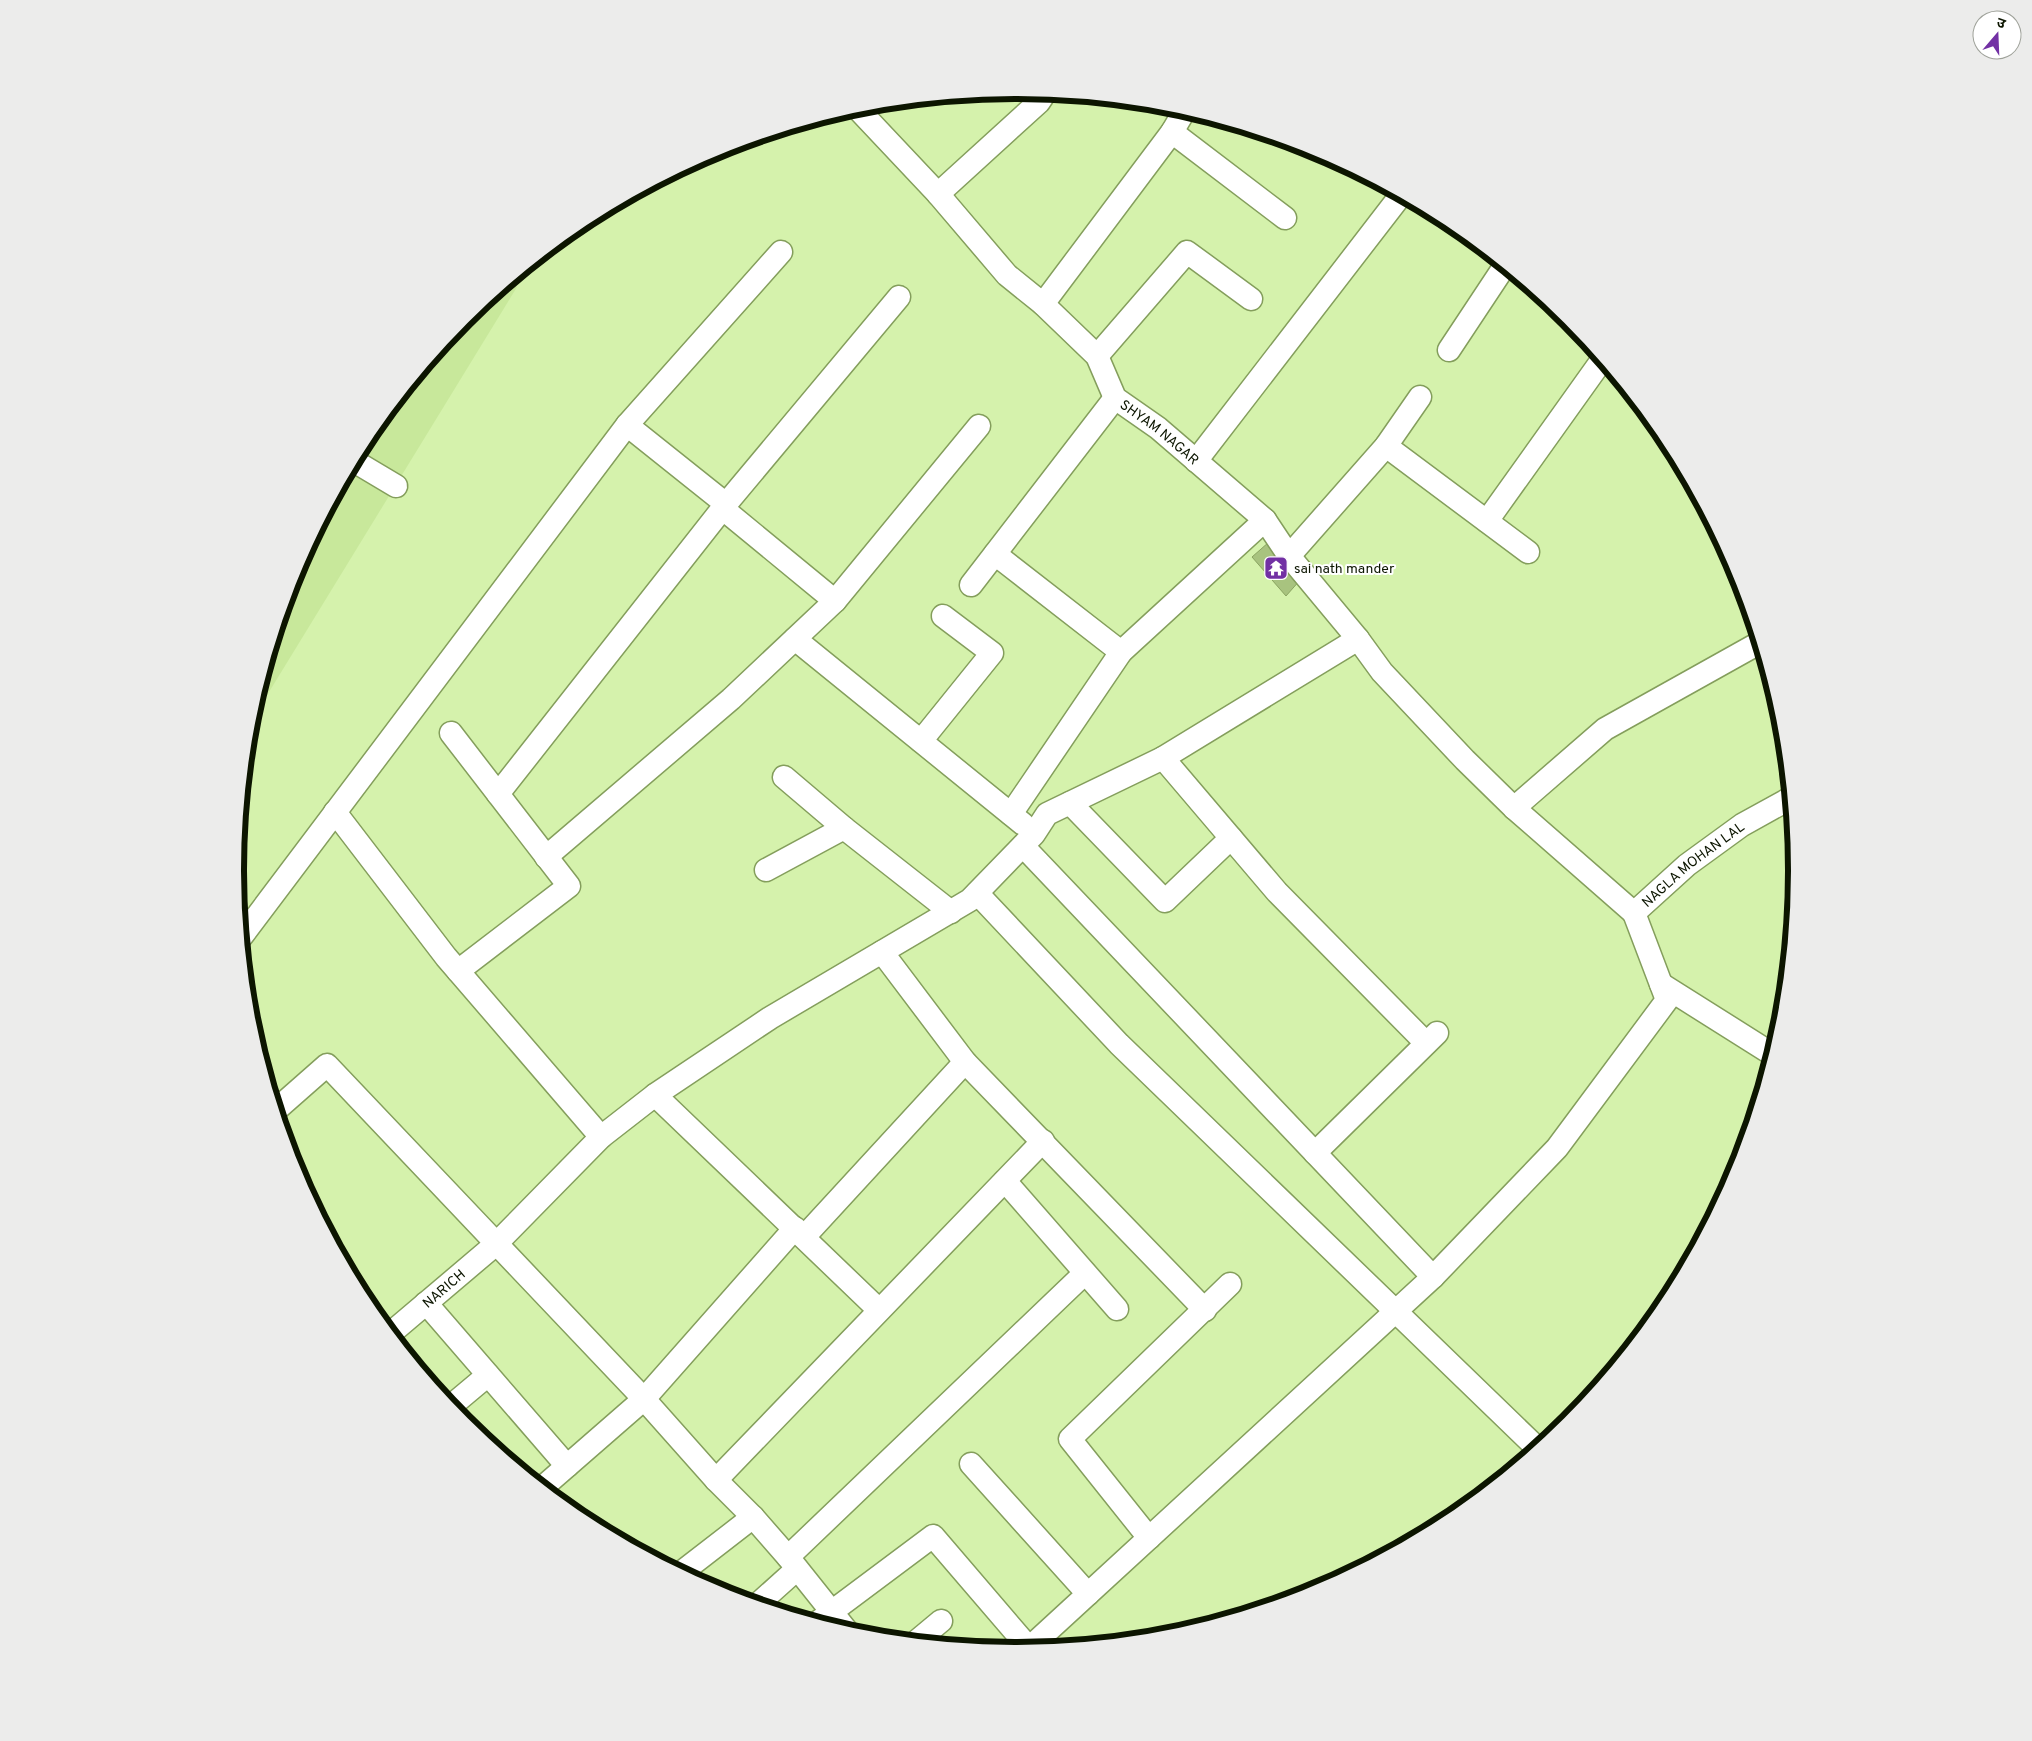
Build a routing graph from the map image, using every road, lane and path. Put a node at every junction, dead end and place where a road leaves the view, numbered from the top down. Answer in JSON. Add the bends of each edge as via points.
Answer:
{"nodes":[{"id":1,"x":1041,"y":99,"type":"edge"},
{"id":2,"x":862,"y":115,"type":"edge"},
{"id":3,"x":1177,"y":116,"type":"edge"},
{"id":4,"x":1172,"y":132,"type":"junction"},
{"id":5,"x":938,"y":194,"type":"junction"},
{"id":6,"x":1397,"y":200,"type":"edge"},
{"id":7,"x":1285,"y":218,"type":"dead end"},
{"id":8,"x":781,"y":252,"type":"dead end"},
{"id":9,"x":1501,"y":270,"type":"edge"},
{"id":10,"x":899,"y":297,"type":"dead end"},
{"id":11,"x":1251,"y":299,"type":"dead end"},
{"id":12,"x":1043,"y":304,"type":"junction"},
{"id":13,"x":1449,"y":350,"type":"dead end"},
{"id":14,"x":1097,"y":356,"type":"junction"},
{"id":15,"x":1598,"y":365,"type":"edge"},
{"id":16,"x":1420,"y":397,"type":"dead end"},
{"id":17,"x":1115,"y":398,"type":"junction"},
{"id":18,"x":627,"y":425,"type":"junction"},
{"id":19,"x":979,"y":426,"type":"dead end"},
{"id":20,"x":1386,"y":446,"type":"junction"},
{"id":21,"x":1196,"y":462,"type":"junction"},
{"id":22,"x":360,"y":465,"type":"edge"},
{"id":23,"x":396,"y":486,"type":"dead end"},
{"id":24,"x":724,"y":506,"type":"junction"},
{"id":25,"x":1265,"y":520,"type":"junction"},
{"id":26,"x":1487,"y":521,"type":"junction"},
{"id":27,"x":1528,"y":552,"type":"dead end"},
{"id":28,"x":995,"y":554,"type":"junction"},
{"id":29,"x":1289,"y":556,"type":"junction"},
{"id":30,"x":971,"y":585,"type":"dead end"},
{"id":31,"x":835,"y":601,"type":"junction"},
{"id":32,"x":943,"y":616,"type":"dead end"},
{"id":33,"x":795,"y":639,"type":"junction"},
{"id":34,"x":1358,"y":639,"type":"junction"},
{"id":35,"x":1754,"y":646,"type":"edge"},
{"id":36,"x":1122,"y":652,"type":"junction"},
{"id":37,"x":1382,"y":672,"type":"joint"},
{"id":38,"x":451,"y":733,"type":"dead end"},
{"id":39,"x":921,"y":741,"type":"junction"},
{"id":40,"x":1163,"y":758,"type":"junction"},
{"id":41,"x":784,"y":777,"type":"dead end"},
{"id":42,"x":498,"y":794,"type":"junction"},
{"id":43,"x":1784,"y":802,"type":"edge"},
{"id":44,"x":1070,"y":803,"type":"junction"},
{"id":45,"x":1514,"y":808,"type":"junction"},
{"id":46,"x":335,"y":812,"type":"junction"},
{"id":47,"x":1012,"y":814,"type":"junction"},
{"id":48,"x":844,"y":828,"type":"junction"},
{"id":49,"x":1231,"y":838,"type":"junction"},
{"id":50,"x":1029,"y":840,"type":"junction"},
{"id":51,"x":546,"y":857,"type":"junction"},
{"id":52,"x":766,"y":870,"type":"dead end"},
{"id":53,"x":977,"y":893,"type":"junction"},
{"id":54,"x":951,"y":912,"type":"junction"},
{"id":55,"x":1634,"y":913,"type":"junction"},
{"id":56,"x":247,"y":930,"type":"edge"},
{"id":57,"x":882,"y":952,"type":"junction"},
{"id":58,"x":458,"y":971,"type":"junction"},
{"id":59,"x":1661,"y":984,"type":"junction"},
{"id":60,"x":1766,"y":1050,"type":"edge"},
{"id":61,"x":965,"y":1062,"type":"junction"},
{"id":62,"x":655,"y":1095,"type":"junction"},
{"id":63,"x":281,"y":1104,"type":"edge"},
{"id":64,"x":601,"y":1137,"type":"junction"},
{"id":65,"x":1043,"y":1141,"type":"junction"},
{"id":66,"x":1315,"y":1153,"type":"junction"},
{"id":67,"x":1004,"y":1181,"type":"junction"},
{"id":68,"x":800,"y":1232,"type":"junction"},
{"id":69,"x":496,"y":1244,"type":"junction"},
{"id":70,"x":1085,"y":1273,"type":"junction"},
{"id":71,"x":1433,"y":1278,"type":"junction"},
{"id":72,"x":1230,"y":1284,"type":"dead end"},
{"id":73,"x":426,"y":1302,"type":"junction"},
{"id":74,"x":1117,"y":1309,"type":"dead end"},
{"id":75,"x":879,"y":1310,"type":"junction"},
{"id":76,"x":1204,"y":1310,"type":"junction"},
{"id":77,"x":1395,"y":1311,"type":"junction"},
{"id":78,"x":396,"y":1329,"type":"edge"},
{"id":79,"x":488,"y":1375,"type":"junction"},
{"id":80,"x":644,"y":1400,"type":"junction"},
{"id":81,"x":457,"y":1401,"type":"edge"},
{"id":82,"x":1533,"y":1444,"type":"edge"},
{"id":83,"x":971,"y":1464,"type":"dead end"},
{"id":84,"x":567,"y":1466,"type":"junction"},
{"id":85,"x":716,"y":1480,"type":"junction"},
{"id":86,"x":547,"y":1484,"type":"edge"},
{"id":87,"x":753,"y":1517,"type":"junction"},
{"id":88,"x":1149,"y":1538,"type":"junction"},
{"id":89,"x":793,"y":1563,"type":"junction"},
{"id":90,"x":687,"y":1568,"type":"edge"},
{"id":91,"x":1088,"y":1594,"type":"junction"},
{"id":92,"x":762,"y":1599,"type":"edge"},
{"id":93,"x":824,"y":1617,"type":"edge"},
{"id":94,"x":941,"y":1621,"type":"dead end"},
{"id":95,"x":922,"y":1637,"type":"edge"},
{"id":96,"x":1022,"y":1642,"type":"edge"},
{"id":97,"x":1036,"y":1642,"type":"edge"}],
"edges":[{"from":1,"to":5,"type":"street"},
{"from":2,"to":5,"type":"street","name":"SHYAM NAGAR"},
{"from":3,"to":4,"type":"street"},
{"from":4,"to":7,"type":"street"},
{"from":4,"to":12,"type":"street"},
{"from":5,"to":12,"type":"street","name":"SHYAM NAGAR","via":[[1006,275]]},
{"from":6,"to":21,"type":"street"},
{"from":8,"to":18,"type":"street"},
{"from":9,"to":13,"type":"street"},
{"from":10,"to":24,"type":"street"},
{"from":11,"to":14,"type":"street","via":[[1187,252]]},
{"from":12,"to":14,"type":"street","name":"SHYAM NAGAR"},
{"from":14,"to":17,"type":"street","name":"SHYAM NAGAR"},
{"from":15,"to":26,"type":"street"},
{"from":16,"to":20,"type":"street"},
{"from":17,"to":21,"type":"street","name":"SHYAM NAGAR","via":[[1158,428]]},
{"from":17,"to":28,"type":"street"},
{"from":18,"to":24,"type":"street"},
{"from":18,"to":46,"type":"street"},
{"from":19,"to":31,"type":"street"},
{"from":20,"to":26,"type":"street"},
{"from":20,"to":29,"type":"street"},
{"from":21,"to":25,"type":"street","name":"SHYAM NAGAR"},
{"from":22,"to":23,"type":"street"},
{"from":24,"to":31,"type":"street"},
{"from":24,"to":42,"type":"street"},
{"from":25,"to":29,"type":"street","name":"SHYAM NAGAR"},
{"from":25,"to":36,"type":"street"},
{"from":26,"to":27,"type":"street"},
{"from":28,"to":30,"type":"street"},
{"from":28,"to":36,"type":"street"},
{"from":29,"to":34,"type":"street","name":"SHYAM NAGAR"},
{"from":31,"to":33,"type":"street"},
{"from":32,"to":39,"type":"street","via":[[992,653]]},
{"from":33,"to":39,"type":"street"},
{"from":33,"to":51,"type":"street"},
{"from":34,"to":37,"type":"street","name":"SHYAM NAGAR"},
{"from":34,"to":40,"type":"street","name":"NARICH"},
{"from":35,"to":45,"type":"street","via":[[1605,729]]},
{"from":36,"to":47,"type":"street"},
{"from":37,"to":45,"type":"street","name":"NAGLA MOHAN LAL"},
{"from":38,"to":42,"type":"street"},
{"from":39,"to":47,"type":"street"},
{"from":40,"to":44,"type":"street","name":"NARICH"},
{"from":40,"to":49,"type":"street"},
{"from":41,"to":48,"type":"street"},
{"from":42,"to":51,"type":"street"},
{"from":43,"to":55,"type":"street","name":"NAGLA MOHAN LAL","via":[[1742,825],[1687,865]]},
{"from":44,"to":49,"type":"street","via":[[1164,901]]},
{"from":44,"to":50,"type":"street","name":"NARICH","via":[[1047,814]]},
{"from":45,"to":55,"type":"street","name":"NAGLA MOHAN LAL"},
{"from":46,"to":56,"type":"street"},
{"from":46,"to":58,"type":"street"},
{"from":47,"to":50,"type":"street"},
{"from":48,"to":52,"type":"street"},
{"from":48,"to":54,"type":"street"},
{"from":49,"to":66,"type":"street","via":[[1277,892],[1432,1038]]},
{"from":50,"to":53,"type":"street","name":"NARICH"},
{"from":50,"to":66,"type":"street"},
{"from":51,"to":58,"type":"street","via":[[568,886]]},
{"from":53,"to":54,"type":"street","name":"NARICH"},
{"from":53,"to":77,"type":"street","via":[[1118,1044]]},
{"from":54,"to":57,"type":"street","name":"NARICH"},
{"from":55,"to":59,"type":"street"},
{"from":57,"to":61,"type":"street"},
{"from":57,"to":62,"type":"street","name":"NARICH","via":[[770,1018]]},
{"from":58,"to":64,"type":"street"},
{"from":59,"to":60,"type":"street"},
{"from":59,"to":71,"type":"street","via":[[1667,1000],[1557,1148]]},
{"from":61,"to":65,"type":"street"},
{"from":61,"to":68,"type":"street"},
{"from":62,"to":64,"type":"street","name":"NARICH"},
{"from":62,"to":68,"type":"street"},
{"from":63,"to":69,"type":"street","via":[[327,1064]]},
{"from":64,"to":69,"type":"street","name":"NARICH"},
{"from":65,"to":67,"type":"street"},
{"from":65,"to":76,"type":"street"},
{"from":66,"to":71,"type":"street"},
{"from":67,"to":70,"type":"street"},
{"from":67,"to":75,"type":"street"},
{"from":68,"to":75,"type":"street"},
{"from":68,"to":80,"type":"street"},
{"from":69,"to":73,"type":"street","name":"NARICH"},
{"from":69,"to":80,"type":"street"},
{"from":70,"to":74,"type":"street"},
{"from":70,"to":89,"type":"street"},
{"from":71,"to":77,"type":"street"},
{"from":72,"to":76,"type":"street"},
{"from":73,"to":78,"type":"street","name":"NARICH"},
{"from":73,"to":79,"type":"street"},
{"from":75,"to":85,"type":"street"},
{"from":76,"to":88,"type":"street","via":[[1070,1439]]},
{"from":77,"to":82,"type":"street"},
{"from":77,"to":88,"type":"street"},
{"from":79,"to":81,"type":"street"},
{"from":79,"to":84,"type":"street"},
{"from":80,"to":84,"type":"street"},
{"from":80,"to":85,"type":"street"},
{"from":83,"to":91,"type":"street"},
{"from":84,"to":86,"type":"street"},
{"from":85,"to":87,"type":"street"},
{"from":87,"to":89,"type":"street"},
{"from":87,"to":90,"type":"street"},
{"from":88,"to":91,"type":"street"},
{"from":89,"to":92,"type":"street"},
{"from":89,"to":93,"type":"street"},
{"from":91,"to":97,"type":"street"},
{"from":93,"to":96,"type":"street","via":[[933,1536]]},
{"from":94,"to":95,"type":"street"}]}
